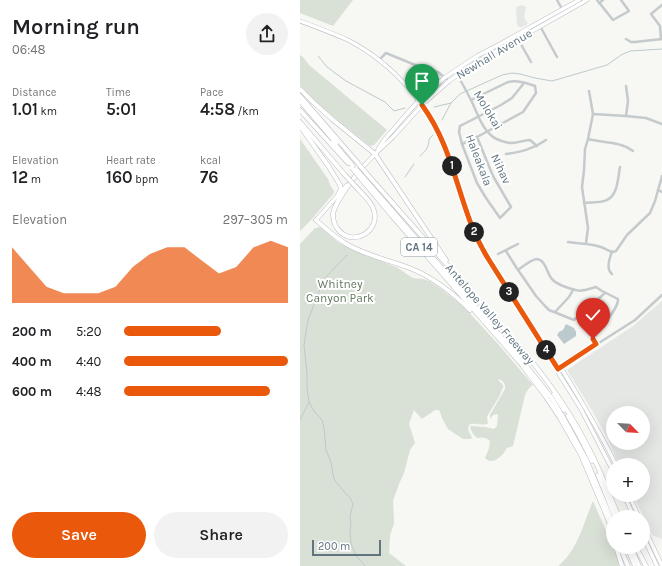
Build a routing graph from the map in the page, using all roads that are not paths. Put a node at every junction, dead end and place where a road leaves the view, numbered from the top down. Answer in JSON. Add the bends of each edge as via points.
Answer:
{"nodes":[{"id":1,"x":557,"y":0,"type":"edge"},
{"id":2,"x":579,"y":0,"type":"edge"},
{"id":3,"x":582,"y":0,"type":"edge"},
{"id":4,"x":588,"y":0,"type":"edge"},
{"id":5,"x":603,"y":0,"type":"edge"},
{"id":6,"x":620,"y":0,"type":"edge"},
{"id":7,"x":598,"y":1,"type":"edge"},
{"id":8,"x":662,"y":6,"type":"edge"},
{"id":9,"x":562,"y":9,"type":"junction"},
{"id":10,"x":570,"y":10,"type":"junction"},
{"id":11,"x":300,"y":21,"type":"edge"},
{"id":12,"x":549,"y":21,"type":"junction"},
{"id":13,"x":540,"y":26,"type":"junction"},
{"id":14,"x":534,"y":28,"type":"junction"},
{"id":15,"x":518,"y":39,"type":"junction"},
{"id":16,"x":626,"y":39,"type":"dead end"},
{"id":17,"x":661,"y":39,"type":"edge"},
{"id":18,"x":477,"y":56,"type":"junction"},
{"id":19,"x":557,"y":57,"type":"dead end"},
{"id":20,"x":379,"y":60,"type":"junction"},
{"id":21,"x":531,"y":62,"type":"dead end"},
{"id":22,"x":457,"y":74,"type":"junction"},
{"id":23,"x":444,"y":78,"type":"junction"},
{"id":24,"x":449,"y":80,"type":"junction"},
{"id":25,"x":524,"y":83,"type":"junction"},
{"id":26,"x":626,"y":86,"type":"dead end"},
{"id":27,"x":300,"y":89,"type":"edge"},
{"id":28,"x":437,"y":90,"type":"junction"},
{"id":29,"x":589,"y":91,"type":"dead end"},
{"id":30,"x":300,"y":96,"type":"edge"},
{"id":31,"x":419,"y":100,"type":"junction"},
{"id":32,"x":471,"y":100,"type":"junction"},
{"id":33,"x":300,"y":101,"type":"edge"},
{"id":34,"x":300,"y":104,"type":"edge"},
{"id":35,"x":422,"y":105,"type":"junction"},
{"id":36,"x":300,"y":110,"type":"edge"},
{"id":37,"x":593,"y":114,"type":"junction"},
{"id":38,"x":478,"y":116,"type":"junction"},
{"id":39,"x":626,"y":116,"type":"junction"},
{"id":40,"x":300,"y":122,"type":"edge"},
{"id":41,"x":662,"y":124,"type":"edge"},
{"id":42,"x":300,"y":126,"type":"edge"},
{"id":43,"x":487,"y":131,"type":"junction"},
{"id":44,"x":477,"y":137,"type":"junction"},
{"id":45,"x":588,"y":139,"type":"junction"},
{"id":46,"x":546,"y":140,"type":"dead end"},
{"id":47,"x":462,"y":144,"type":"junction"},
{"id":48,"x":537,"y":146,"type":"junction"},
{"id":49,"x":633,"y":151,"type":"dead end"},
{"id":50,"x":375,"y":154,"type":"junction"},
{"id":51,"x":506,"y":154,"type":"dead end"},
{"id":52,"x":354,"y":165,"type":"junction"},
{"id":53,"x":620,"y":167,"type":"dead end"},
{"id":54,"x":359,"y":172,"type":"junction"},
{"id":55,"x":662,"y":176,"type":"edge"},
{"id":56,"x":365,"y":177,"type":"junction"},
{"id":57,"x":658,"y":190,"type":"junction"},
{"id":58,"x":662,"y":192,"type":"edge"},
{"id":59,"x":338,"y":195,"type":"junction"},
{"id":60,"x":584,"y":203,"type":"junction"},
{"id":61,"x":500,"y":218,"type":"joint"},
{"id":62,"x":316,"y":220,"type":"joint"},
{"id":63,"x":568,"y":242,"type":"dead end"},
{"id":64,"x":586,"y":243,"type":"junction"},
{"id":65,"x":518,"y":244,"type":"dead end"},
{"id":66,"x":506,"y":251,"type":"junction"},
{"id":67,"x":612,"y":252,"type":"junction"},
{"id":68,"x":498,"y":254,"type":"dead end"},
{"id":69,"x":518,"y":270,"type":"junction"},
{"id":70,"x":455,"y":274,"type":"junction"},
{"id":71,"x":612,"y":274,"type":"dead end"},
{"id":72,"x":573,"y":290,"type":"junction"},
{"id":73,"x":605,"y":293,"type":"junction"},
{"id":74,"x":662,"y":295,"type":"edge"},
{"id":75,"x":555,"y":312,"type":"junction"},
{"id":76,"x":477,"y":314,"type":"junction"},
{"id":77,"x":596,"y":344,"type":"junction"},
{"id":78,"x":558,"y":369,"type":"junction"},
{"id":79,"x":538,"y":377,"type":"junction"},
{"id":80,"x":558,"y":399,"type":"junction"},
{"id":81,"x":607,"y":458,"type":"edge"},
{"id":82,"x":612,"y":458,"type":"edge"},
{"id":83,"x":612,"y":510,"type":"edge"},
{"id":84,"x":616,"y":510,"type":"edge"},
{"id":85,"x":606,"y":513,"type":"edge"},
{"id":86,"x":650,"y":540,"type":"edge"},
{"id":87,"x":650,"y":551,"type":"edge"},
{"id":88,"x":618,"y":554,"type":"edge"},
{"id":89,"x":624,"y":554,"type":"edge"},
{"id":90,"x":630,"y":554,"type":"edge"},
{"id":91,"x":634,"y":554,"type":"edge"},
{"id":92,"x":640,"y":554,"type":"edge"},
{"id":93,"x":622,"y":566,"type":"edge"},
{"id":94,"x":629,"y":566,"type":"edge"},
{"id":95,"x":635,"y":566,"type":"edge"},
{"id":96,"x":639,"y":566,"type":"edge"},
{"id":97,"x":646,"y":566,"type":"edge"},
{"id":98,"x":657,"y":566,"type":"edge"},
{"id":99,"x":662,"y":566,"type":"edge"}],
"edges":[{"from":1,"to":9,"type":"street"},
{"from":2,"to":9,"type":"main road","name":"Newhall Avenue"},
{"from":3,"to":10,"type":"street"},
{"from":4,"to":10,"type":"main road","name":"Newhall Avenue"},
{"from":5,"to":7,"type":"street"},
{"from":6,"to":7,"type":"street","via":[[629,11],[613,20]]},
{"from":8,"to":17,"type":"street","via":[[651,14],[660,26]]},
{"from":9,"to":12,"type":"main road"},
{"from":9,"to":14,"type":"main road","name":"Newhall Avenue"},
{"from":10,"to":12,"type":"main road","name":"Newhall Avenue"},
{"from":11,"to":20,"type":"main road","via":[[348,40]]},
{"from":12,"to":13,"type":"main road","name":"Newhall Avenue"},
{"from":13,"to":14,"type":"main road","name":"Newhall Avenue"},
{"from":13,"to":19,"type":"street"},
{"from":14,"to":15,"type":"main road","name":"Newhall Avenue"},
{"from":14,"to":18,"type":"main road","name":"Newhall Avenue"},
{"from":15,"to":21,"type":"street"},
{"from":15,"to":22,"type":"main road","name":"Newhall Avenue"},
{"from":16,"to":17,"type":"street","via":[[635,42]]},
{"from":18,"to":22,"type":"street"},
{"from":18,"to":23,"type":"main road","name":"Newhall Avenue"},
{"from":20,"to":23,"type":"street","via":[[386,53],[438,72]]},
{"from":20,"to":31,"type":"main road"},
{"from":22,"to":24,"type":"main road","name":"Newhall Avenue"},
{"from":22,"to":32,"type":"street","name":"Molokai"},
{"from":23,"to":24,"type":"street"},
{"from":23,"to":28,"type":"street"},
{"from":23,"to":31,"type":"main road","name":"Newhall Avenue"},
{"from":24,"to":28,"type":"main road","name":"Newhall Avenue"},
{"from":25,"to":32,"type":"street","via":[[508,82]]},
{"from":25,"to":38,"type":"street","via":[[512,98]]},
{"from":25,"to":43,"type":"street","via":[[535,86],[536,92],[523,112]]},
{"from":26,"to":39,"type":"street"},
{"from":27,"to":50,"type":"highway"},
{"from":28,"to":35,"type":"main road","name":"Newhall Avenue"},
{"from":29,"to":37,"type":"street"},
{"from":30,"to":52,"type":"highway","name":"Antelope Valley Freeway","number":"CA 14"},
{"from":31,"to":35,"type":"main road"},
{"from":31,"to":50,"type":"main road","name":"Newhall Avenue"},
{"from":32,"to":38,"type":"street","name":"Molokai"},
{"from":33,"to":52,"type":"highway"},
{"from":34,"to":52,"type":"highway"},
{"from":35,"to":50,"type":"main road","name":"Newhall Avenue"},
{"from":35,"to":78,"type":"main road","via":[[447,150],[471,225],[480,244]]},
{"from":36,"to":52,"type":"highway","name":"Antelope Valley Freeway","number":"CA 14"},
{"from":37,"to":39,"type":"street"},
{"from":37,"to":45,"type":"street"},
{"from":38,"to":43,"type":"street","name":"Molokai"},
{"from":38,"to":47,"type":"street","name":"Haleakala","via":[[460,126]]},
{"from":39,"to":41,"type":"street","via":[[646,118]]},
{"from":40,"to":54,"type":"highway","bridge":true,"via":[[345,175],[356,187],[371,205],[375,216],[372,226],[368,232],[354,237],[340,233],[334,224],[333,216],[338,201]]},
{"from":42,"to":59,"type":"highway","via":[[340,185]]},
{"from":43,"to":44,"type":"street"},
{"from":43,"to":48,"type":"street","name":"Molokai","via":[[493,138],[512,143],[530,140]]},
{"from":44,"to":47,"type":"street"},
{"from":44,"to":61,"type":"street","name":"Nihav","via":[[492,176],[511,207]]},
{"from":45,"to":49,"type":"street","via":[[613,142]]},
{"from":45,"to":60,"type":"street","via":[[582,186]]},
{"from":46,"to":48,"type":"street"},
{"from":47,"to":61,"type":"street","name":"Haleakala","via":[[477,183]]},
{"from":48,"to":51,"type":"street"},
{"from":50,"to":54,"type":"main road","name":"Newhall Avenue"},
{"from":50,"to":70,"type":"highway"},
{"from":52,"to":56,"type":"highway","name":"Antelope Valley Freeway","number":"CA 14","bridge":true},
{"from":52,"to":56,"type":"highway","name":"Antelope Valley Freeway","number":"CA 14","bridge":true},
{"from":53,"to":60,"type":"street","via":[[616,190],[608,200]]},
{"from":54,"to":59,"type":"main road","name":"Newhall Avenue"},
{"from":55,"to":57,"type":"street"},
{"from":56,"to":70,"type":"highway","name":"Antelope Valley Freeway","number":"CA 14"},
{"from":56,"to":76,"type":"highway","name":"Antelope Valley Freeway","number":"CA 14","via":[[392,216]]},
{"from":56,"to":79,"type":"highway"},
{"from":57,"to":58,"type":"street"},
{"from":57,"to":67,"type":"street","via":[[650,213],[627,235],[616,251]]},
{"from":59,"to":62,"type":"main road","name":"Newhall Avenue"},
{"from":60,"to":64,"type":"street","via":[[588,228]]},
{"from":62,"to":76,"type":"highway","via":[[350,246],[426,276]]},
{"from":63,"to":64,"type":"street"},
{"from":64,"to":67,"type":"street"},
{"from":65,"to":66,"type":"street"},
{"from":66,"to":68,"type":"street"},
{"from":66,"to":69,"type":"street"},
{"from":67,"to":71,"type":"street","via":[[608,269]]},
{"from":69,"to":72,"type":"street","via":[[534,260],[540,260],[552,280]]},
{"from":69,"to":75,"type":"street","via":[[540,301]]},
{"from":70,"to":79,"type":"highway","name":"Antelope Valley Freeway","number":"CA 14"},
{"from":72,"to":73,"type":"street","via":[[586,291],[595,287]]},
{"from":72,"to":75,"type":"street"},
{"from":73,"to":75,"type":"street","via":[[575,320]]},
{"from":73,"to":77,"type":"street","via":[[618,299],[618,303],[593,337]]},
{"from":74,"to":77,"type":"street","via":[[635,320]]},
{"from":76,"to":79,"type":"highway","name":"Antelope Valley Freeway","number":"CA 14"},
{"from":77,"to":78,"type":"street"},
{"from":78,"to":81,"type":"main road"},
{"from":78,"to":82,"type":"main road","via":[[563,371],[582,401]]},
{"from":79,"to":80,"type":"highway","name":"Antelope Valley Freeway","number":"CA 14"},
{"from":79,"to":85,"type":"highway","name":"Antelope Valley Freeway","number":"CA 14","via":[[581,455]]},
{"from":80,"to":83,"type":"highway","via":[[586,449]]},
{"from":80,"to":84,"type":"highway","name":"Antelope Valley Freeway","number":"CA 14","via":[[576,423]]},
{"from":86,"to":99,"type":"main road"},
{"from":87,"to":98,"type":"main road"},
{"from":88,"to":93,"type":"highway"},
{"from":89,"to":94,"type":"highway"},
{"from":90,"to":95,"type":"highway"},
{"from":91,"to":96,"type":"highway"},
{"from":92,"to":97,"type":"highway"}]}
